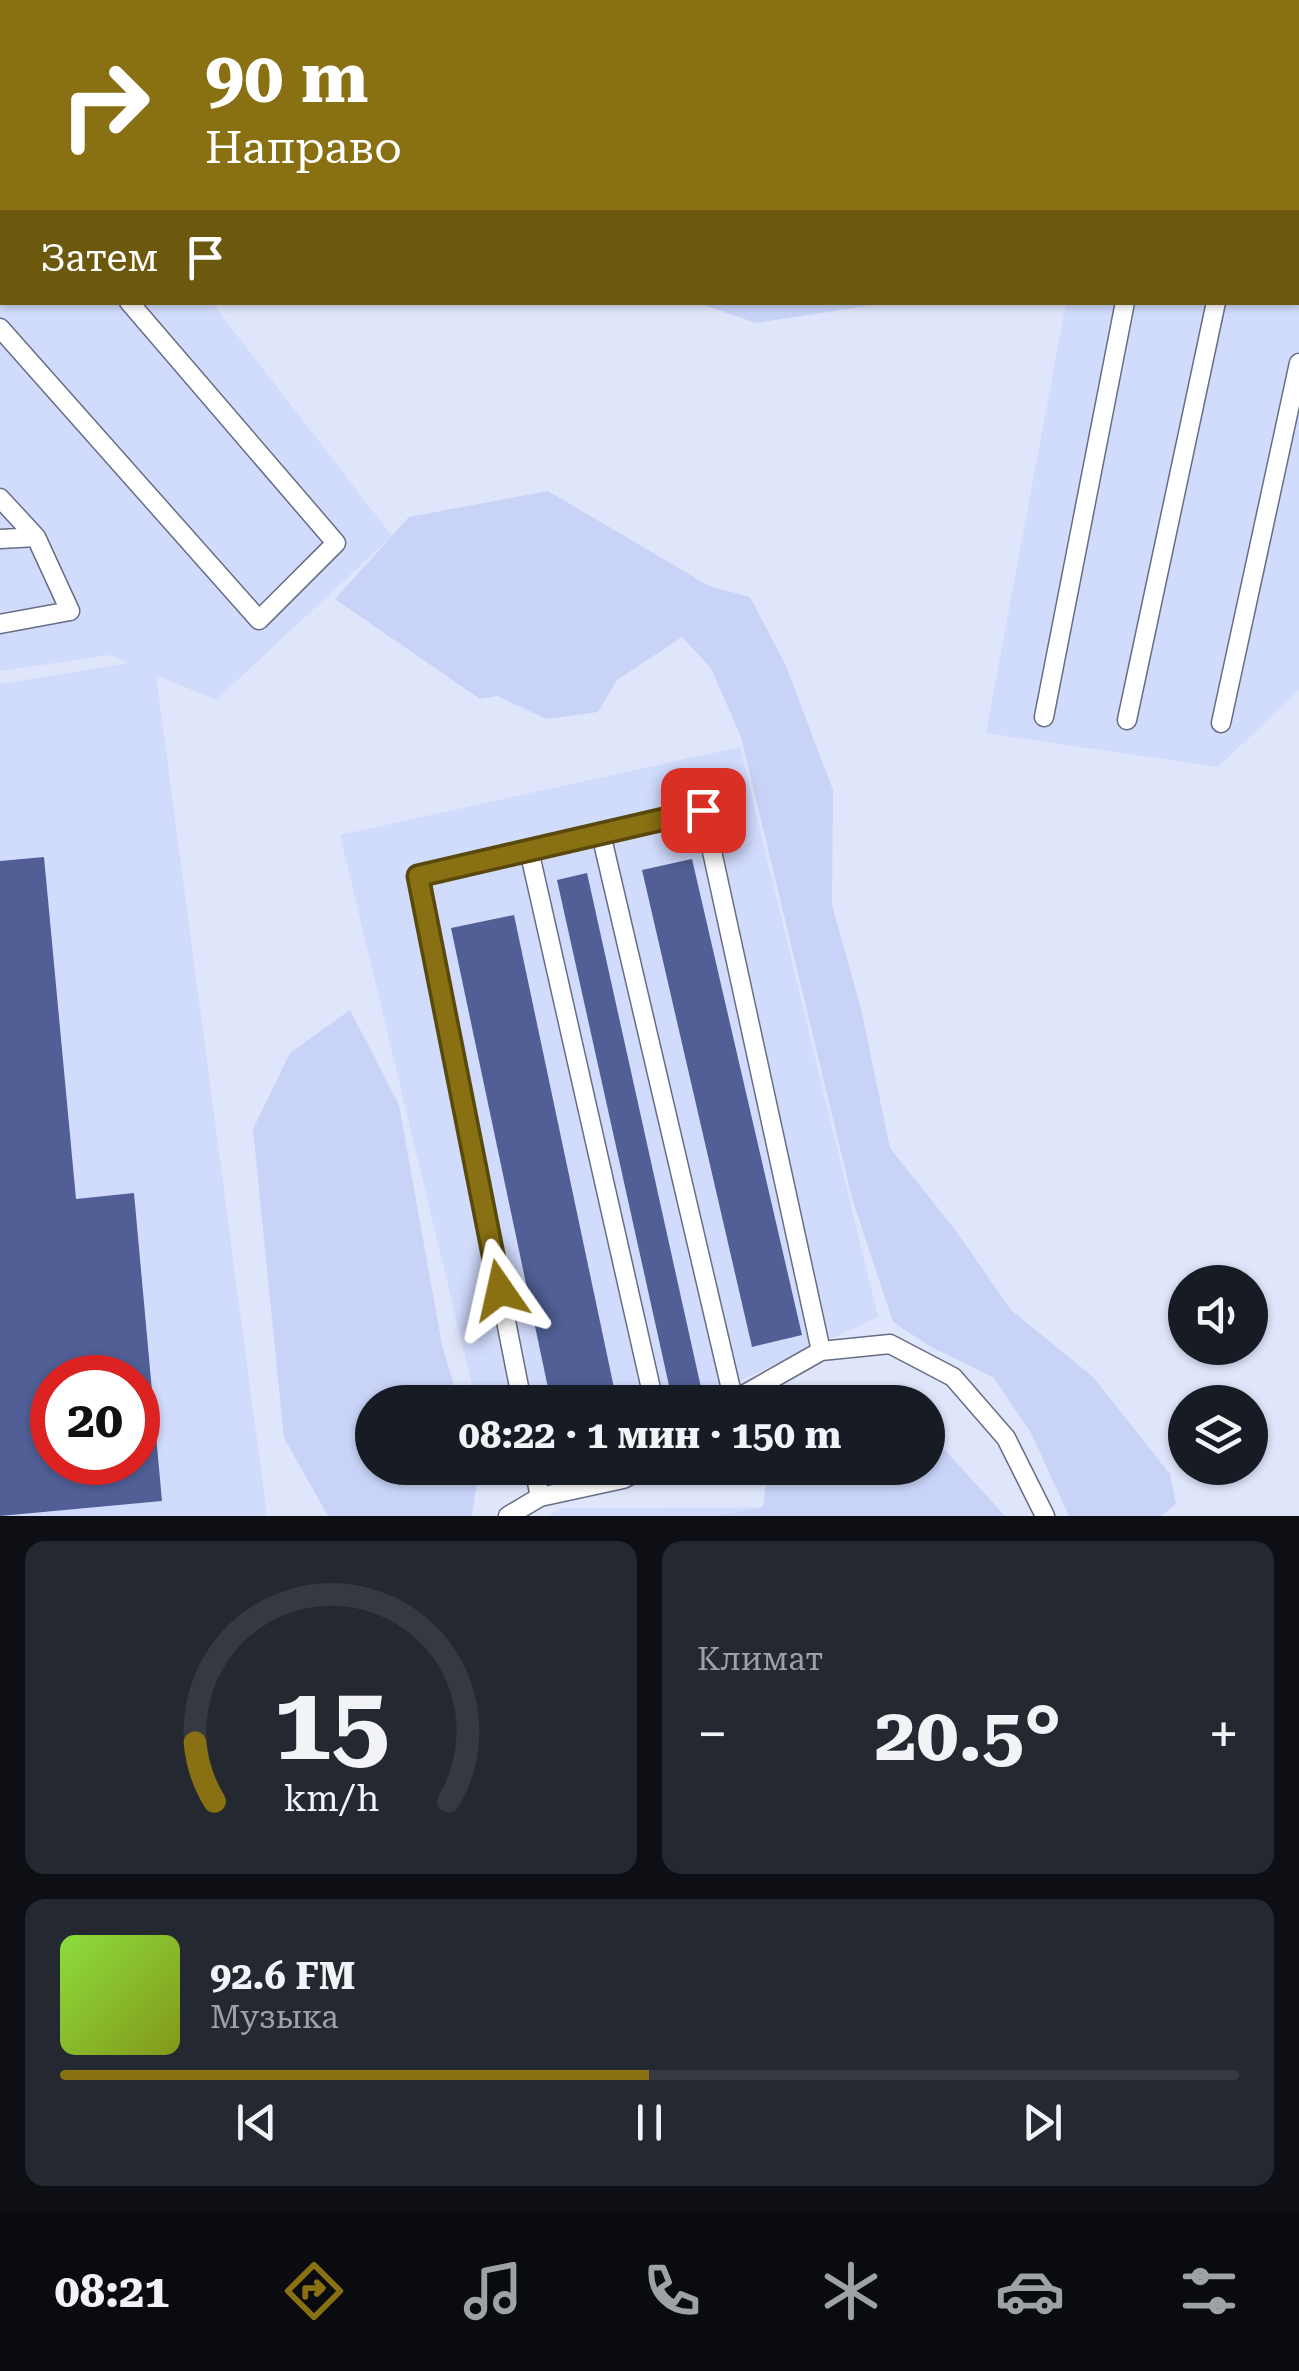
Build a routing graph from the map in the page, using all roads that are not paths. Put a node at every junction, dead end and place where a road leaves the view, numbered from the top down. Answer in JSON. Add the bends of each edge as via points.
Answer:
{"nodes":[{"id":1,"x":131,"y":305,"type":"edge"},
{"id":2,"x":1124,"y":305,"type":"edge"},
{"id":3,"x":1215,"y":305,"type":"edge"},
{"id":4,"x":0,"y":328,"type":"edge"},
{"id":5,"x":1299,"y":363,"type":"edge"},
{"id":6,"x":0,"y":498,"type":"edge"},
{"id":7,"x":36,"y":537,"type":"junction"},
{"id":8,"x":0,"y":539,"type":"edge"},
{"id":9,"x":0,"y":624,"type":"edge"},
{"id":10,"x":1044,"y":717,"type":"dead end"},
{"id":11,"x":1127,"y":720,"type":"dead end"},
{"id":12,"x":1221,"y":723,"type":"dead end"},
{"id":13,"x":601,"y":834,"type":"junction"},
{"id":14,"x":529,"y":850,"type":"junction"},
{"id":15,"x":821,"y":1351,"type":"junction"},
{"id":16,"x":519,"y":1385,"type":"edge"},
{"id":17,"x":650,"y":1385,"type":"edge"},
{"id":18,"x":731,"y":1385,"type":"edge"},
{"id":19,"x":760,"y":1385,"type":"edge"},
{"id":20,"x":537,"y":1485,"type":"edge"},
{"id":21,"x":597,"y":1485,"type":"edge"},
{"id":22,"x":540,"y":1498,"type":"junction"},
{"id":23,"x":508,"y":1516,"type":"edge"},
{"id":24,"x":1045,"y":1516,"type":"edge"}],
"edges":[{"from":1,"to":4,"type":"lane","via":[[336,543],[259,620]]},
{"from":2,"to":10,"type":"lane"},
{"from":3,"to":11,"type":"lane"},
{"from":5,"to":12,"type":"lane"},
{"from":6,"to":7,"type":"lane"},
{"from":7,"to":8,"type":"lane"},
{"from":7,"to":9,"type":"lane","via":[[70,611]]},
{"from":13,"to":14,"type":"lane"},
{"from":13,"to":15,"type":"lane","via":[[703,810]]},
{"from":13,"to":18,"type":"lane"},
{"from":14,"to":16,"type":"lane","via":[[418,876]]},
{"from":14,"to":17,"type":"lane"},
{"from":15,"to":19,"type":"lane"},
{"from":15,"to":24,"type":"lane","via":[[890,1344],[953,1377],[1006,1438]]},
{"from":20,"to":22,"type":"lane"},
{"from":21,"to":22,"type":"lane"},
{"from":22,"to":23,"type":"lane"}]}
